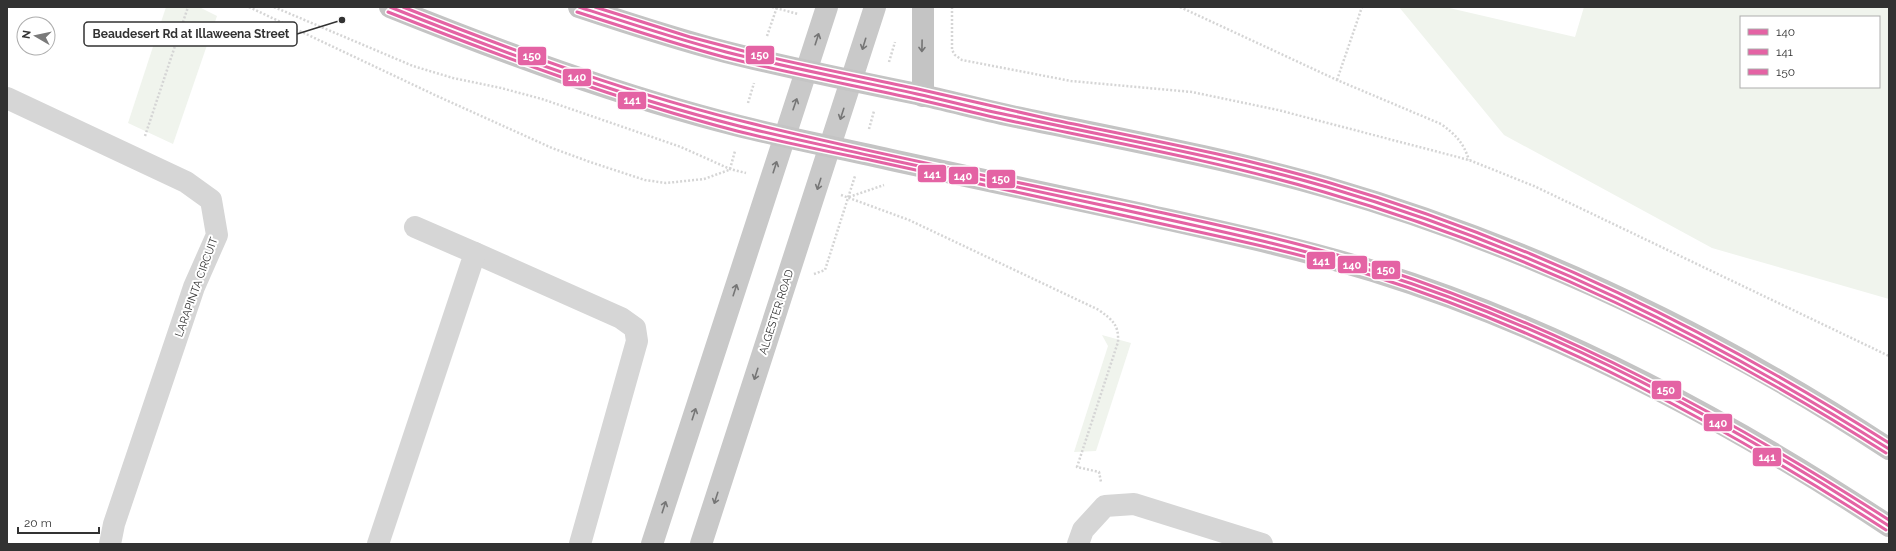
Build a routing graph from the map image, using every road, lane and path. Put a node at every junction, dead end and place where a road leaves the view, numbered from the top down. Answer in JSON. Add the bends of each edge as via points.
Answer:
{"nodes":[{"id":1,"x":188,"y":7,"type":"edge"},
{"id":2,"x":249,"y":7,"type":"edge"},
{"id":3,"x":274,"y":7,"type":"edge"},
{"id":4,"x":390,"y":7,"type":"edge"},
{"id":5,"x":579,"y":7,"type":"edge"},
{"id":6,"x":772,"y":7,"type":"edge"},
{"id":7,"x":776,"y":7,"type":"edge"},
{"id":8,"x":827,"y":7,"type":"edge"},
{"id":9,"x":875,"y":7,"type":"edge"},
{"id":10,"x":924,"y":7,"type":"edge"},
{"id":11,"x":952,"y":7,"type":"edge"},
{"id":12,"x":1180,"y":7,"type":"edge"},
{"id":13,"x":1362,"y":7,"type":"edge"},
{"id":14,"x":895,"y":42,"type":"dead end"},
{"id":15,"x":761,"y":60,"type":"junction"},
{"id":16,"x":806,"y":71,"type":"junction"},
{"id":17,"x":852,"y":80,"type":"junction"},
{"id":18,"x":1337,"y":80,"type":"junction"},
{"id":19,"x":882,"y":87,"type":"junction"},
{"id":20,"x":923,"y":96,"type":"junction"},
{"id":21,"x":7,"y":98,"type":"edge"},
{"id":22,"x":742,"y":127,"type":"junction"},
{"id":23,"x":784,"y":136,"type":"junction"},
{"id":24,"x":831,"y":147,"type":"junction"},
{"id":25,"x":862,"y":154,"type":"junction"},
{"id":26,"x":137,"y":159,"type":"junction"},
{"id":27,"x":1469,"y":160,"type":"junction"},
{"id":28,"x":730,"y":169,"type":"junction"},
{"id":29,"x":890,"y":183,"type":"dead end"},
{"id":30,"x":849,"y":197,"type":"junction"},
{"id":31,"x":415,"y":227,"type":"dead end"},
{"id":32,"x":474,"y":253,"type":"junction"},
{"id":33,"x":825,"y":270,"type":"dead end"},
{"id":34,"x":1889,"y":356,"type":"edge"},
{"id":35,"x":1889,"y":449,"type":"edge"},
{"id":36,"x":1105,"y":506,"type":"junction"},
{"id":37,"x":1889,"y":526,"type":"edge"},
{"id":38,"x":110,"y":544,"type":"edge"},
{"id":39,"x":378,"y":544,"type":"edge"},
{"id":40,"x":580,"y":544,"type":"edge"},
{"id":41,"x":652,"y":544,"type":"edge"},
{"id":42,"x":701,"y":544,"type":"edge"},
{"id":43,"x":1078,"y":544,"type":"edge"},
{"id":44,"x":1262,"y":544,"type":"edge"}],
"edges":[{"from":1,"to":26,"type":"path"},
{"from":2,"to":28,"type":"path","via":[[437,96],[552,148],[590,162],[645,180],[666,183],[704,179]]},
{"from":3,"to":28,"type":"path","via":[[413,66],[542,98],[681,147]]},
{"from":4,"to":22,"type":"highway","via":[[565,73]]},
{"from":5,"to":15,"type":"highway","via":[[681,39]]},
{"from":6,"to":7,"type":"path"},
{"from":7,"to":15,"type":"path"},
{"from":16,"to":8,"type":"main road","one_way":true},
{"from":9,"to":17,"type":"main road","name":"ALGESTER ROAD","one_way":true},
{"from":10,"to":20,"type":"highway","one_way":true},
{"from":11,"to":27,"type":"path","via":[[952,50],[955,55],[967,61],[1070,81],[1192,92],[1278,110]]},
{"from":12,"to":18,"type":"path"},
{"from":13,"to":18,"type":"path"},
{"from":14,"to":19,"type":"path"},
{"from":15,"to":16,"type":"highway"},
{"from":15,"to":22,"type":"path"},
{"from":16,"to":17,"type":"highway"},
{"from":23,"to":16,"type":"main road","one_way":true},
{"from":17,"to":19,"type":"highway"},
{"from":17,"to":24,"type":"main road","name":"ALGESTER ROAD","one_way":true},
{"from":18,"to":27,"type":"path","via":[[1441,124],[1457,135]]},
{"from":19,"to":20,"type":"highway"},
{"from":19,"to":25,"type":"path"},
{"from":20,"to":35,"type":"highway","via":[[1230,162],[1326,187],[1458,231],[1627,300],[1690,332],[1839,416]]},
{"from":21,"to":26,"type":"street","name":"LARAPINTA CIRCUIT"},
{"from":22,"to":23,"type":"highway"},
{"from":22,"to":28,"type":"path"},
{"from":23,"to":24,"type":"highway"},
{"from":41,"to":23,"type":"main road","one_way":true},
{"from":24,"to":25,"type":"highway"},
{"from":24,"to":42,"type":"main road","name":"ALGESTER ROAD","one_way":true},
{"from":25,"to":30,"type":"path"},
{"from":25,"to":37,"type":"highway","via":[[1263,241],[1372,271],[1433,292],[1508,321],[1656,388],[1755,442]]},
{"from":26,"to":38,"type":"street","name":"LARAPINTA CIRCUIT","via":[[186,182],[211,200],[216,235],[194,287],[114,524]]},
{"from":27,"to":34,"type":"path","via":[[1534,186]]},
{"from":29,"to":30,"type":"path"},
{"from":30,"to":33,"type":"path"},
{"from":30,"to":36,"type":"path","via":[[909,220],[1099,310],[1115,324],[1119,332],[1118,342],[1077,467],[1099,472]]},
{"from":31,"to":32,"type":"street"},
{"from":32,"to":39,"type":"street"},
{"from":32,"to":40,"type":"street","via":[[621,318],[635,328],[637,341]]},
{"from":36,"to":43,"type":"street","via":[[1083,530]]},
{"from":36,"to":44,"type":"street","via":[[1134,504]]}]}
